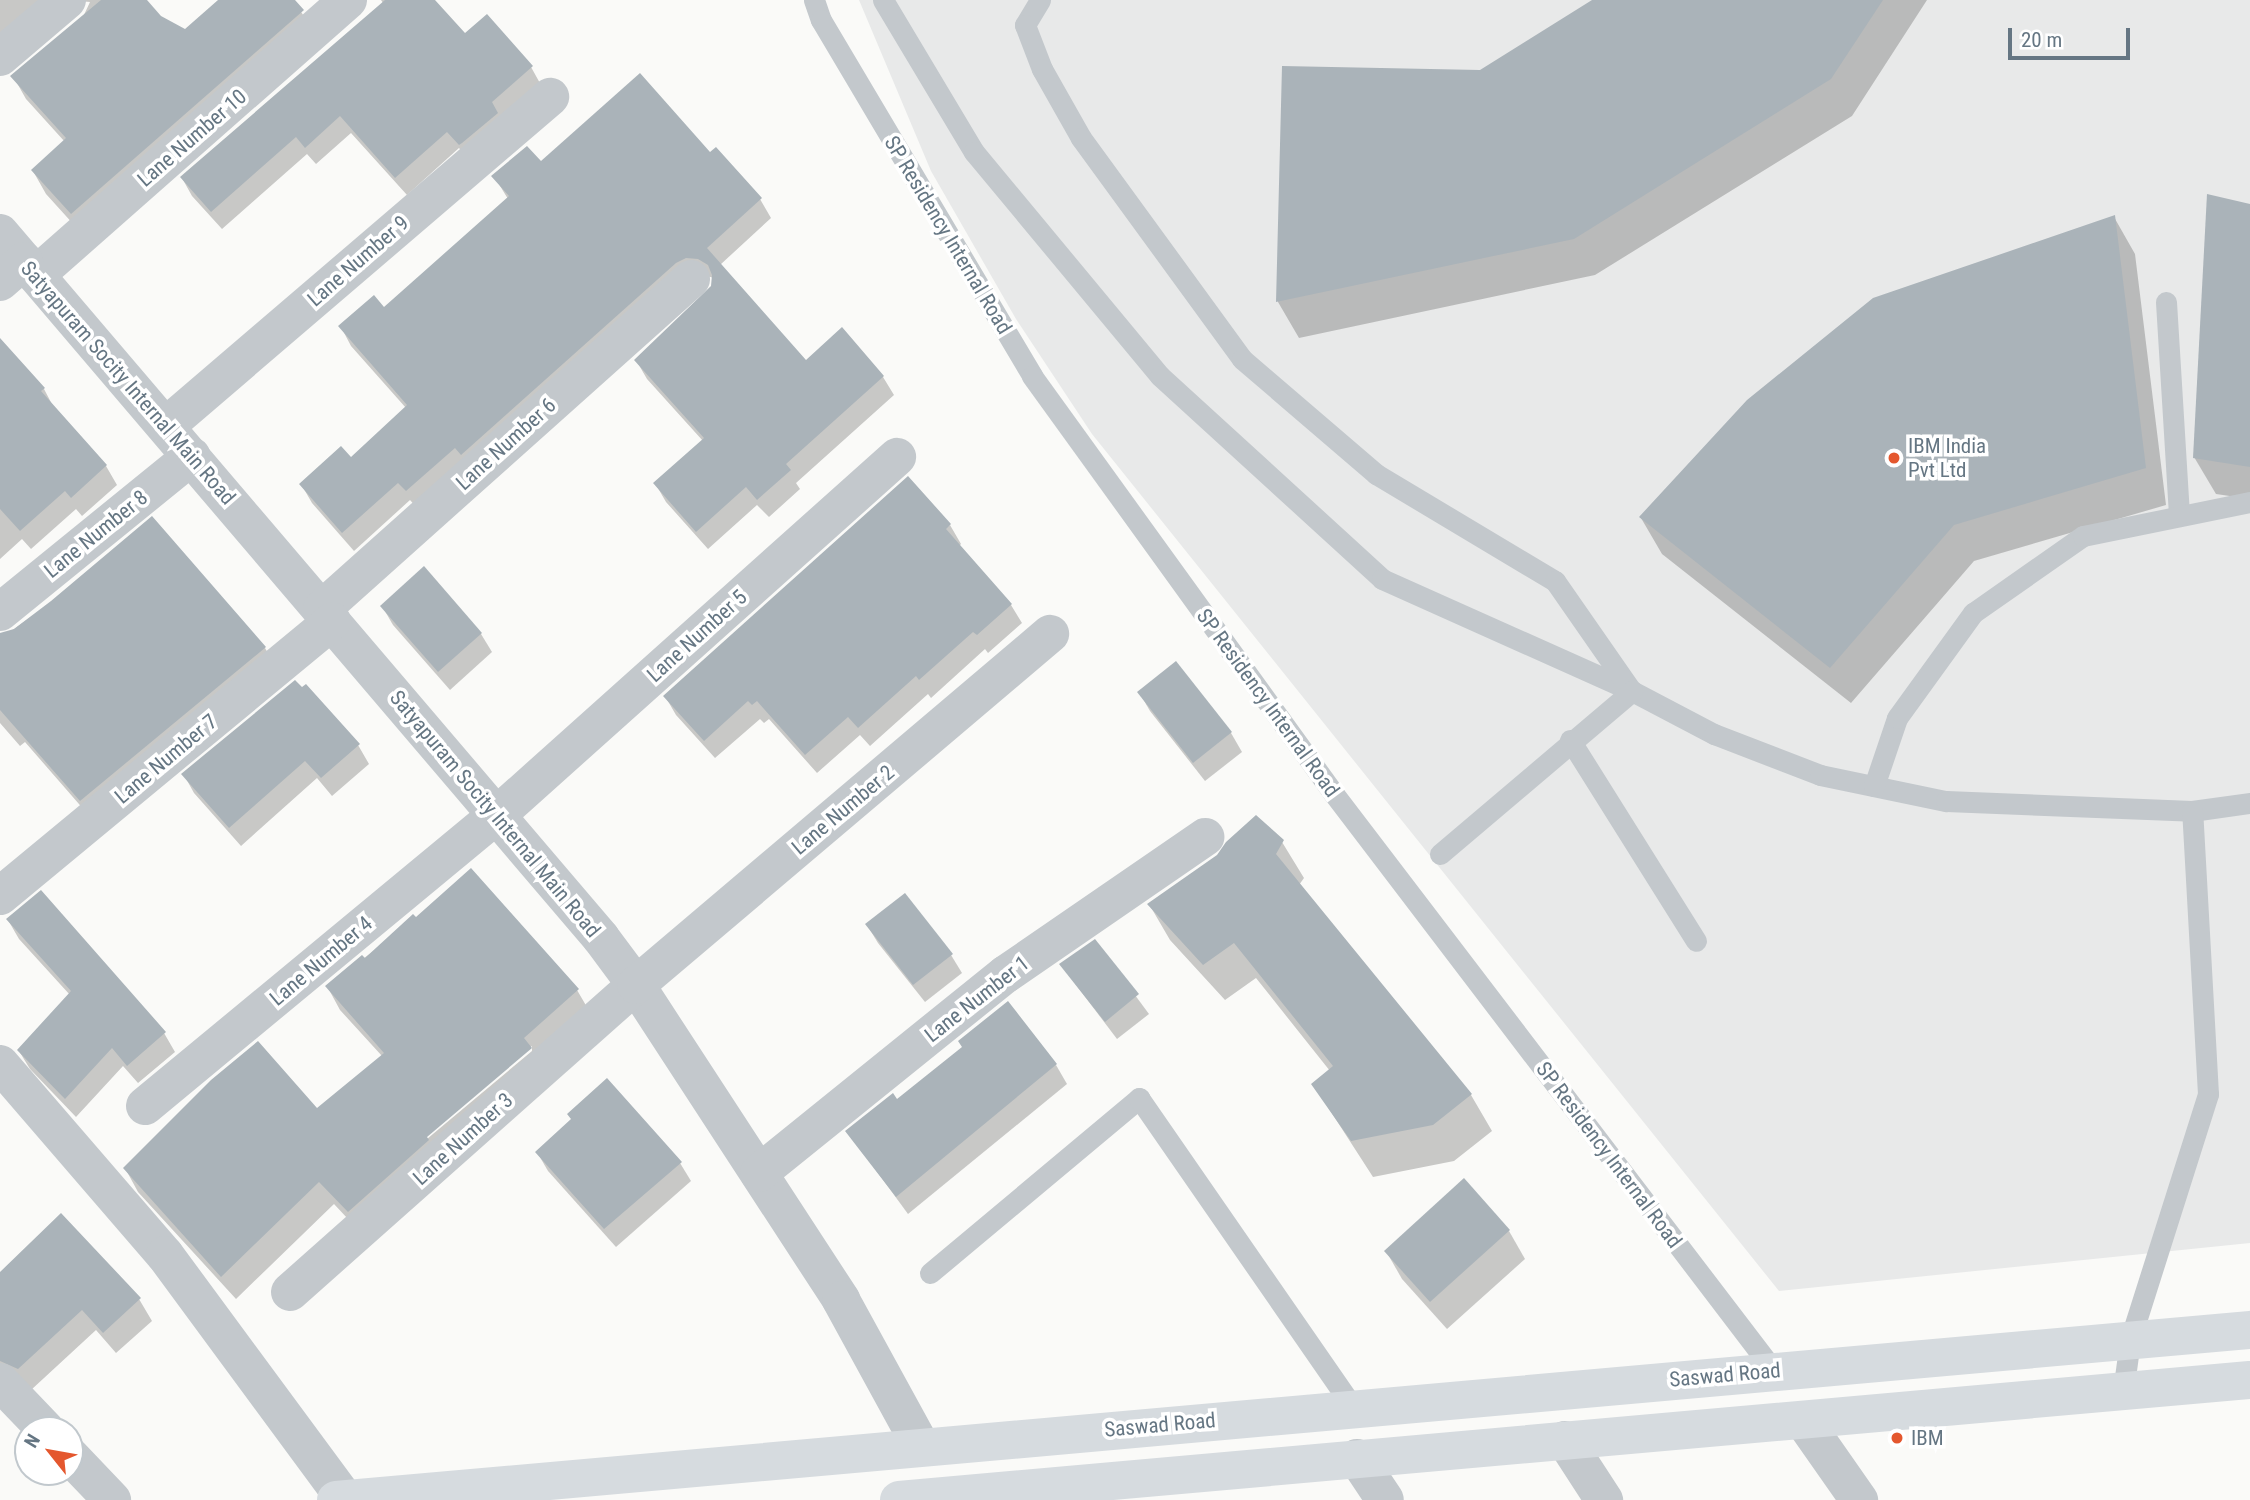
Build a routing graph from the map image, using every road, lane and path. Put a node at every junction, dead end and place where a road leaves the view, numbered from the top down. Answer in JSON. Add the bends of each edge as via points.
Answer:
{"nodes":[{"id":1,"x":67,"y":0,"type":"edge"},
{"id":2,"x":348,"y":0,"type":"edge"},
{"id":3,"x":814,"y":0,"type":"edge"},
{"id":4,"x":883,"y":0,"type":"edge"},
{"id":5,"x":1040,"y":0,"type":"edge"},
{"id":6,"x":0,"y":57,"type":"edge"},
{"id":7,"x":550,"y":97,"type":"dead end"},
{"id":8,"x":15,"y":263,"type":"edge"},
{"id":9,"x":691,"y":279,"type":"dead end"},
{"id":10,"x":2166,"y":302,"type":"dead end"},
{"id":11,"x":166,"y":426,"type":"junction"},
{"id":12,"x":192,"y":457,"type":"junction"},
{"id":13,"x":897,"y":457,"type":"dead end"},
{"id":14,"x":2250,"y":502,"type":"edge"},
{"id":15,"x":2179,"y":515,"type":"junction"},
{"id":16,"x":0,"y":612,"type":"edge"},
{"id":17,"x":327,"y":615,"type":"junction"},
{"id":18,"x":1050,"y":634,"type":"dead end"},
{"id":19,"x":1632,"y":691,"type":"junction"},
{"id":20,"x":1570,"y":740,"type":"junction"},
{"id":21,"x":1874,"y":786,"type":"junction"},
{"id":22,"x":2250,"y":803,"type":"edge"},
{"id":23,"x":2192,"y":811,"type":"junction"},
{"id":24,"x":497,"y":815,"type":"junction"},
{"id":25,"x":1205,"y":837,"type":"dead end"},
{"id":26,"x":1440,"y":854,"type":"dead end"},
{"id":27,"x":0,"y":896,"type":"edge"},
{"id":28,"x":1696,"y":941,"type":"dead end"},
{"id":29,"x":636,"y":985,"type":"junction"},
{"id":30,"x":0,"y":1064,"type":"edge"},
{"id":31,"x":145,"y":1106,"type":"dead end"},
{"id":32,"x":759,"y":1172,"type":"junction"},
{"id":33,"x":930,"y":1273,"type":"dead end"},
{"id":34,"x":290,"y":1292,"type":"dead end"},
{"id":35,"x":2250,"y":1330,"type":"edge"},
{"id":36,"x":2130,"y":1340,"type":"junction"},
{"id":37,"x":1774,"y":1371,"type":"junction"},
{"id":38,"x":2250,"y":1380,"type":"edge"},
{"id":39,"x":0,"y":1382,"type":"edge"},
{"id":40,"x":2123,"y":1392,"type":"junction"},
{"id":41,"x":1354,"y":1408,"type":"junction"},
{"id":42,"x":33,"y":1416,"type":"edge"},
{"id":43,"x":1803,"y":1420,"type":"junction"},
{"id":44,"x":1565,"y":1440,"type":"junction"},
{"id":45,"x":921,"y":1446,"type":"junction"},
{"id":46,"x":1357,"y":1458,"type":"junction"},
{"id":47,"x":84,"y":1471,"type":"edge"},
{"id":48,"x":1134,"y":1489,"type":"edge"},
{"id":49,"x":345,"y":1499,"type":"edge"},
{"id":50,"x":112,"y":1500,"type":"edge"},
{"id":51,"x":336,"y":1500,"type":"edge"},
{"id":52,"x":900,"y":1500,"type":"edge"},
{"id":53,"x":1385,"y":1500,"type":"edge"},
{"id":54,"x":1604,"y":1500,"type":"edge"},
{"id":55,"x":1859,"y":1500,"type":"edge"}],
"edges":[{"from":1,"to":6,"type":"street"},
{"from":2,"to":8,"type":"street","name":"Lane Number 10"},
{"from":3,"to":37,"type":"lane","name":"SP Residency Internal Road","via":[[821,20],[1032,376],[1334,794]]},
{"from":4,"to":19,"type":"lane","via":[[974,152],[1170,386],[1382,579]]},
{"from":5,"to":19,"type":"lane","via":[[1025,24],[1042,69],[1082,138],[1242,359],[1376,474],[1555,581]]},
{"from":7,"to":11,"type":"street","name":"Lane Number 9"},
{"from":8,"to":11,"type":"street","name":"Satyapuram Socity Internal Main Road"},
{"from":9,"to":17,"type":"street","name":"Lane Number 6"},
{"from":10,"to":15,"type":"lane"},
{"from":11,"to":12,"type":"street","name":"Satyapuram Socity Internal Main Road"},
{"from":12,"to":16,"type":"street","name":"Lane Number 8"},
{"from":12,"to":17,"type":"street","name":"Satyapuram Socity Internal Main Road"},
{"from":13,"to":24,"type":"street","name":"Lane Number 5"},
{"from":14,"to":15,"type":"lane"},
{"from":15,"to":21,"type":"lane","via":[[2082,536],[1973,613],[1896,718]]},
{"from":17,"to":24,"type":"street","name":"Satyapuram Socity Internal Main Road"},
{"from":17,"to":27,"type":"street","name":"Lane Number 7"},
{"from":18,"to":29,"type":"street","name":"Lane Number 2"},
{"from":19,"to":20,"type":"lane"},
{"from":19,"to":21,"type":"lane","via":[[1714,734],[1820,775]]},
{"from":20,"to":26,"type":"lane"},
{"from":20,"to":28,"type":"lane"},
{"from":21,"to":23,"type":"lane","via":[[1946,801]]},
{"from":22,"to":23,"type":"lane"},
{"from":23,"to":36,"type":"lane","via":[[2208,1094]]},
{"from":24,"to":29,"type":"street","name":"Satyapuram Socity Internal Main Road"},
{"from":24,"to":31,"type":"street","name":"Lane Number 4"},
{"from":25,"to":32,"type":"street","name":"Lane Number 1","via":[[1006,974]]},
{"from":29,"to":32,"type":"street","name":"Satyapuram Socity Internal Main Road"},
{"from":29,"to":34,"type":"street","name":"Lane Number 3"},
{"from":30,"to":49,"type":"street","via":[[165,1255]]},
{"from":32,"to":45,"type":"street","name":"Satyapuram Socity Internal Main Road","via":[[841,1300]]},
{"from":33,"to":41,"type":"lane","via":[[1139,1098]]},
{"from":35,"to":36,"type":"highway","name":"Saswad Road"},
{"from":36,"to":37,"type":"highway","name":"Saswad Road"},
{"from":36,"to":40,"type":"lane"},
{"from":37,"to":41,"type":"highway","name":"Saswad Road"},
{"from":38,"to":40,"type":"highway"},
{"from":39,"to":42,"type":"street"},
{"from":40,"to":43,"type":"highway"},
{"from":41,"to":45,"type":"highway","name":"Saswad Road"},
{"from":43,"to":44,"type":"highway"},
{"from":43,"to":55,"type":"street"},
{"from":44,"to":46,"type":"highway"},
{"from":44,"to":54,"type":"street"},
{"from":45,"to":49,"type":"highway","name":"Saswad Road"},
{"from":46,"to":48,"type":"highway"},
{"from":46,"to":53,"type":"street"},
{"from":47,"to":50,"type":"street"},
{"from":48,"to":52,"type":"highway"},
{"from":49,"to":51,"type":"highway","name":"Saswad Road"}]}
